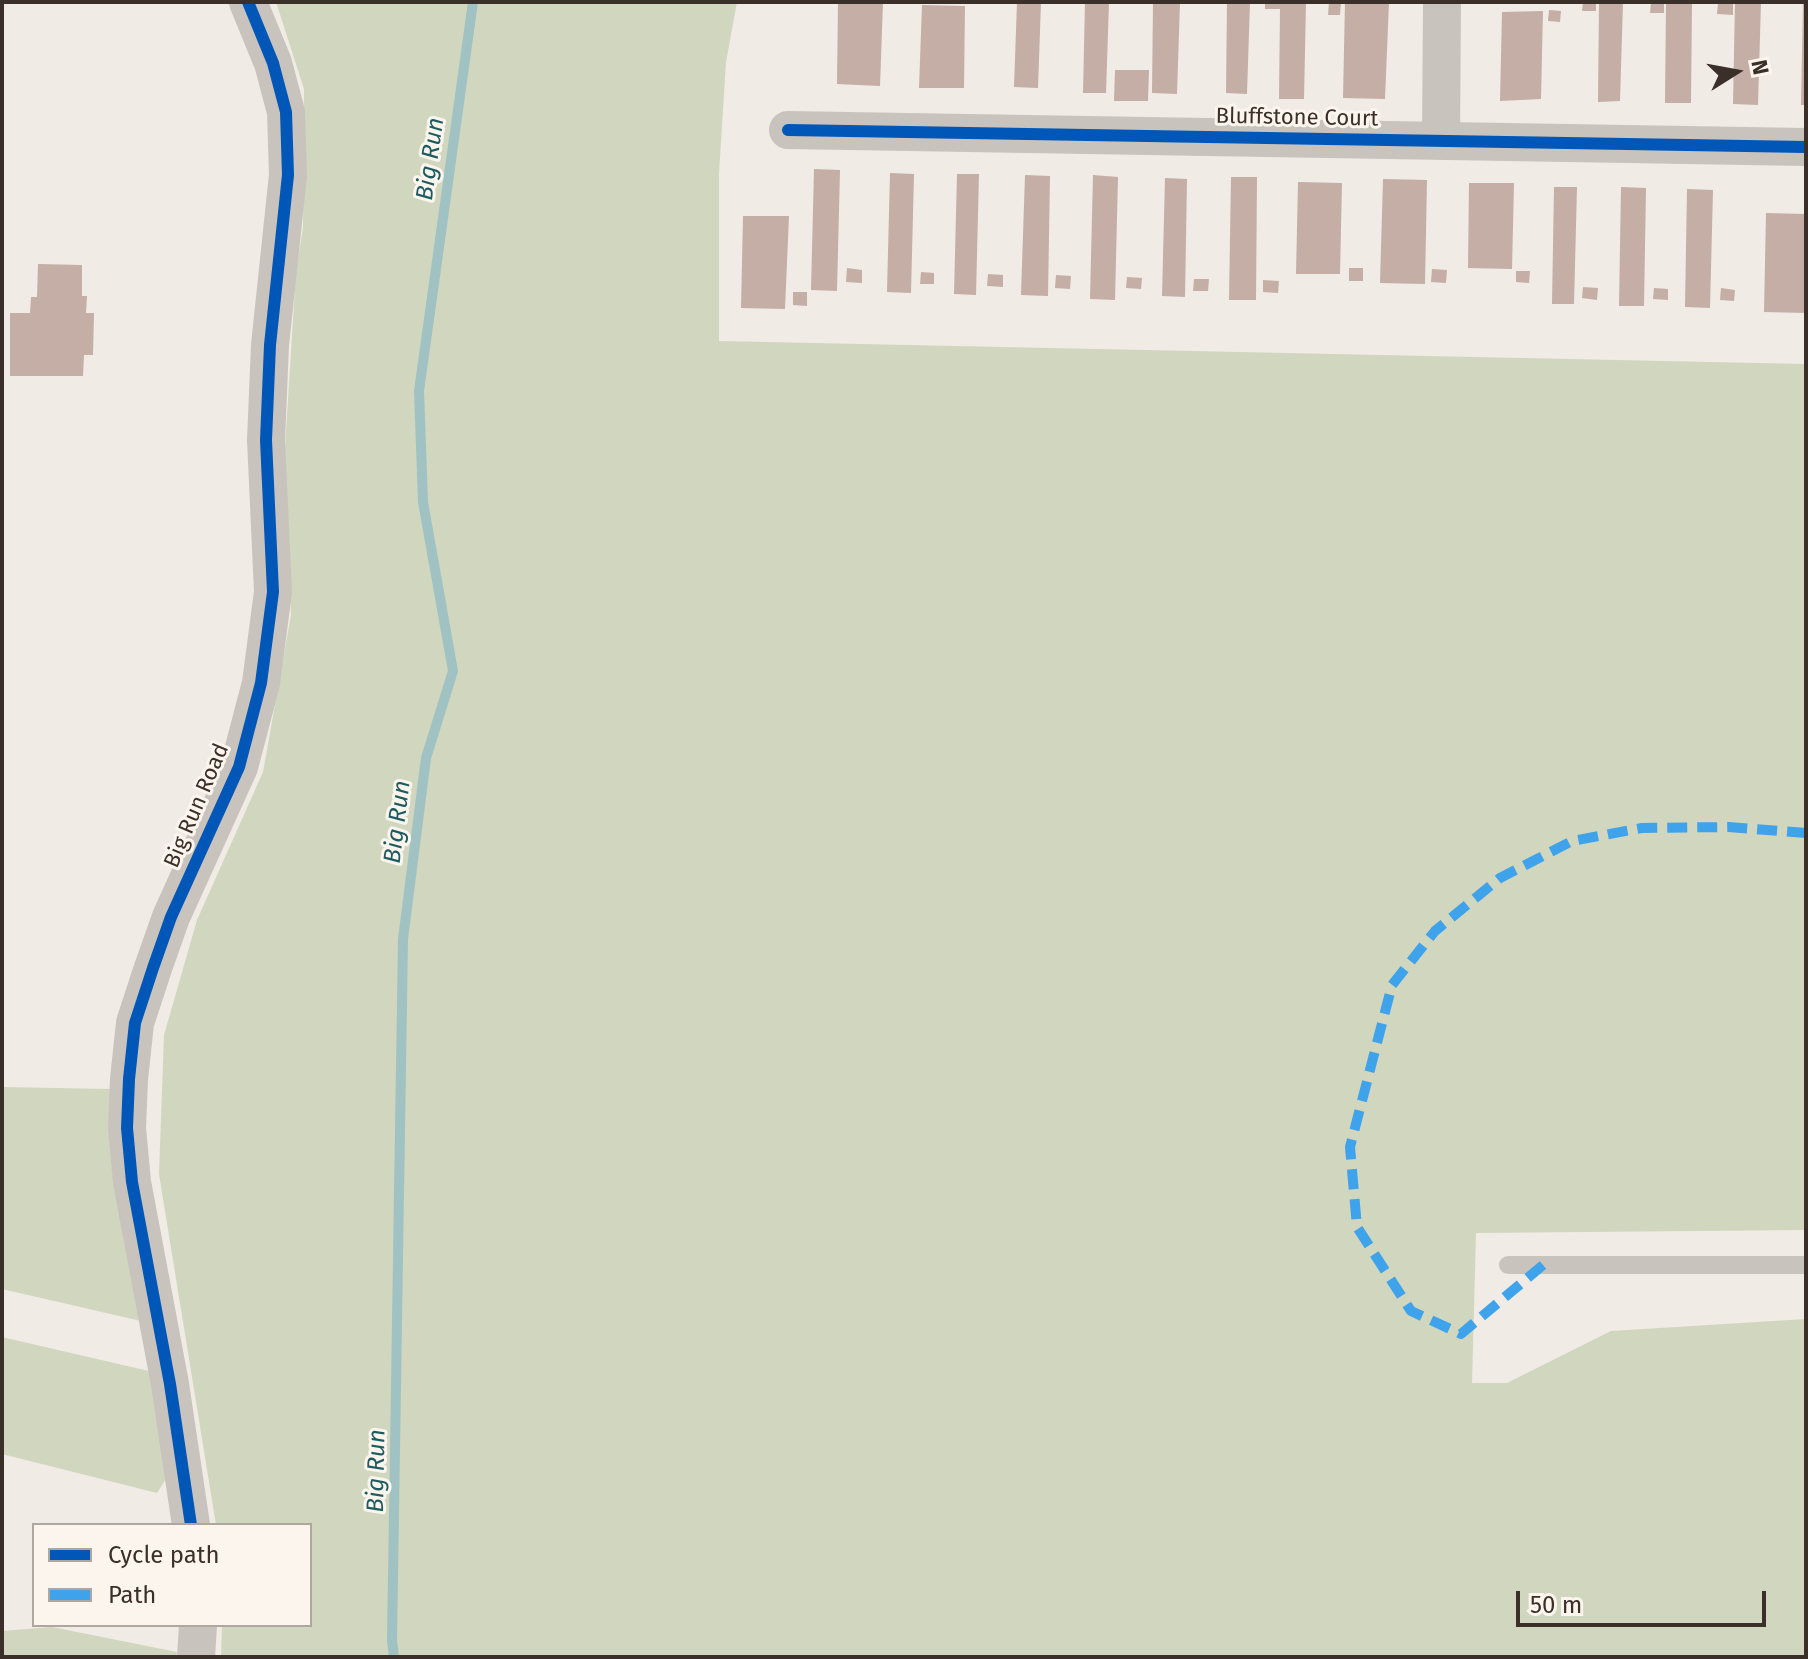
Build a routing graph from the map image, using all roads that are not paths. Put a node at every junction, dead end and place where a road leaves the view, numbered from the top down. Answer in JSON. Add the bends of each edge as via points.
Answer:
{"nodes":[{"id":1,"x":248,"y":2,"type":"edge"},
{"id":2,"x":1442,"y":2,"type":"edge"},
{"id":3,"x":788,"y":130,"type":"dead end"},
{"id":4,"x":1441,"y":141,"type":"junction"},
{"id":5,"x":1806,"y":147,"type":"edge"},
{"id":6,"x":1508,"y":1265,"type":"dead end"},
{"id":7,"x":1806,"y":1265,"type":"edge"},
{"id":8,"x":191,"y":1523,"type":"edge"},
{"id":9,"x":198,"y":1627,"type":"edge"},
{"id":10,"x":196,"y":1657,"type":"edge"}],
"edges":[{"from":1,"to":8,"type":"street","name":"Big Run Road","via":[[286,112],[288,175],[266,440],[273,592],[261,683],[239,767],[171,917],[135,1023],[127,1128]]},
{"from":2,"to":4,"type":"street"},
{"from":3,"to":4,"type":"street","name":"Bluffstone Court"},
{"from":4,"to":5,"type":"street","name":"Bluffstone Court"},
{"from":6,"to":7,"type":"lane"},
{"from":9,"to":10,"type":"street"}]}
